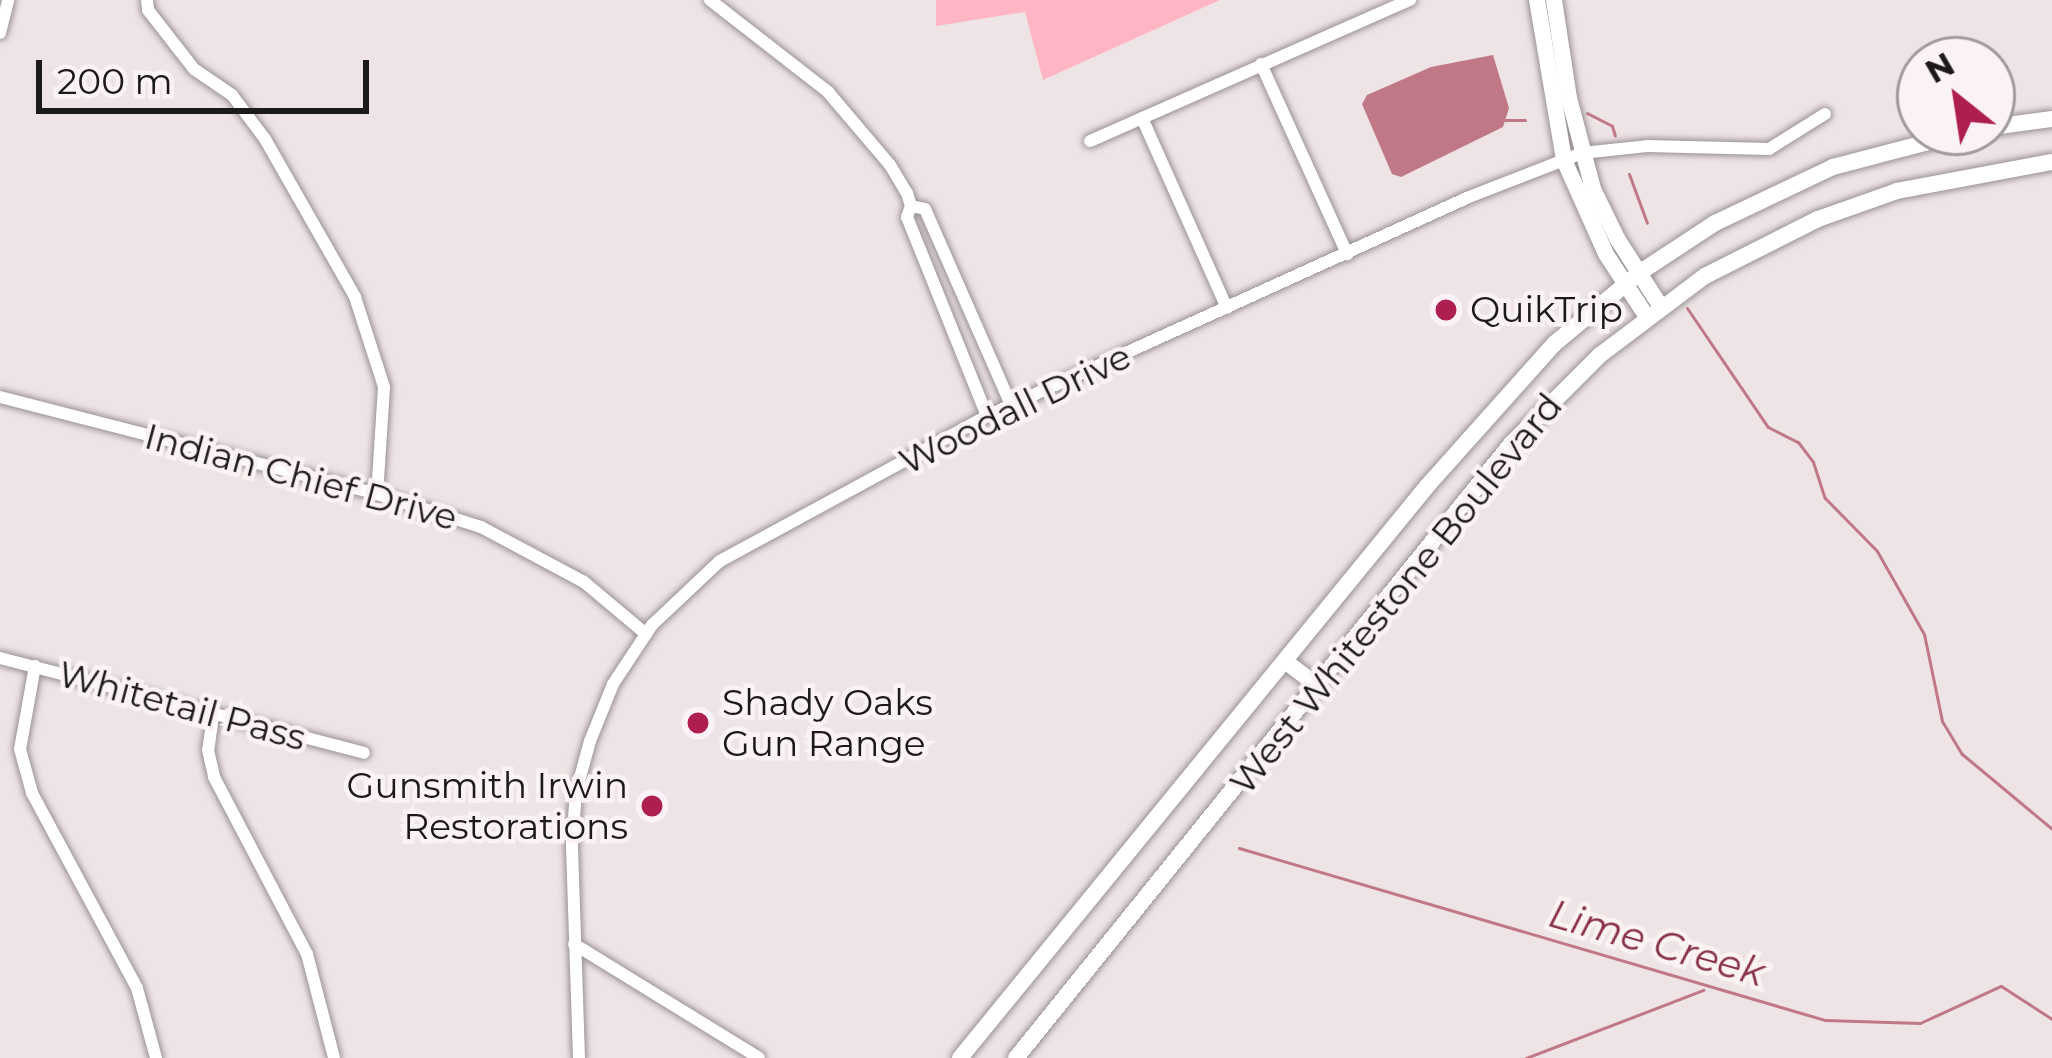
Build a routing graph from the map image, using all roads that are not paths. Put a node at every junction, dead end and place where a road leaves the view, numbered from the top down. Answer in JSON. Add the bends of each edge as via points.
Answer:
{"nodes":[{"id":1,"x":8,"y":0,"type":"edge"},
{"id":2,"x":147,"y":0,"type":"edge"},
{"id":3,"x":710,"y":0,"type":"edge"},
{"id":4,"x":1410,"y":0,"type":"edge"},
{"id":5,"x":1538,"y":0,"type":"edge"},
{"id":6,"x":1554,"y":0,"type":"edge"},
{"id":7,"x":0,"y":34,"type":"edge"},
{"id":8,"x":1261,"y":64,"type":"junction"},
{"id":9,"x":1825,"y":114,"type":"dead end"},
{"id":10,"x":1142,"y":118,"type":"junction"},
{"id":11,"x":2052,"y":119,"type":"edge"},
{"id":12,"x":2016,"y":124,"type":"edge"},
{"id":13,"x":1090,"y":141,"type":"dead end"},
{"id":14,"x":1896,"y":149,"type":"edge"},
{"id":15,"x":1582,"y":153,"type":"junction"},
{"id":16,"x":1564,"y":160,"type":"junction"},
{"id":17,"x":2052,"y":162,"type":"edge"},
{"id":18,"x":911,"y":206,"type":"junction"},
{"id":19,"x":1347,"y":254,"type":"junction"},
{"id":20,"x":1639,"y":273,"type":"junction"},
{"id":21,"x":1623,"y":285,"type":"junction"},
{"id":22,"x":1228,"y":308,"type":"junction"},
{"id":23,"x":1654,"y":312,"type":"junction"},
{"id":24,"x":0,"y":397,"type":"edge"},
{"id":25,"x":1011,"y":405,"type":"junction"},
{"id":26,"x":987,"y":416,"type":"junction"},
{"id":27,"x":377,"y":494,"type":"junction"},
{"id":28,"x":646,"y":634,"type":"junction"},
{"id":29,"x":0,"y":658,"type":"edge"},
{"id":30,"x":1285,"y":661,"type":"junction"},
{"id":31,"x":35,"y":667,"type":"junction"},
{"id":32,"x":1319,"y":687,"type":"junction"},
{"id":33,"x":213,"y":716,"type":"junction"},
{"id":34,"x":364,"y":753,"type":"dead end"},
{"id":35,"x":574,"y":944,"type":"junction"},
{"id":36,"x":156,"y":1058,"type":"edge"},
{"id":37,"x":334,"y":1058,"type":"edge"},
{"id":38,"x":579,"y":1058,"type":"edge"},
{"id":39,"x":759,"y":1058,"type":"edge"},
{"id":40,"x":961,"y":1058,"type":"edge"},
{"id":41,"x":1016,"y":1058,"type":"edge"}],
"edges":[{"from":1,"to":7,"type":"street"},
{"from":2,"to":27,"type":"street","via":[[194,69],[232,95],[265,139],[355,297],[384,387]]},
{"from":3,"to":18,"type":"street","via":[[862,127]]},
{"from":4,"to":8,"type":"street"},
{"from":5,"to":16,"type":"main road"},
{"from":6,"to":15,"type":"main road"},
{"from":8,"to":10,"type":"street"},
{"from":8,"to":19,"type":"street"},
{"from":9,"to":15,"type":"street","name":"Woodall Drive","via":[[1769,149]]},
{"from":10,"to":13,"type":"street"},
{"from":10,"to":22,"type":"street"},
{"from":11,"to":12,"type":"main road"},
{"from":14,"to":20,"type":"main road","name":"West Whitestone Boulevard","via":[[1786,187]]},
{"from":15,"to":16,"type":"street","name":"Woodall Drive"},
{"from":15,"to":20,"type":"main road","via":[[1604,215]]},
{"from":16,"to":19,"type":"street","name":"Woodall Drive"},
{"from":16,"to":21,"type":"main road"},
{"from":17,"to":23,"type":"main road","name":"West Whitestone Boulevard","via":[[1918,186],[1818,219]]},
{"from":18,"to":25,"type":"street","via":[[925,209]]},
{"from":18,"to":26,"type":"street","via":[[908,217]]},
{"from":19,"to":22,"type":"street","name":"Woodall Drive"},
{"from":20,"to":21,"type":"main road","name":"West Whitestone Boulevard"},
{"from":20,"to":23,"type":"main road"},
{"from":21,"to":23,"type":"main road"},
{"from":21,"to":30,"type":"main road","name":"West Whitestone Boulevard","via":[[1492,410]]},
{"from":22,"to":25,"type":"street","name":"Woodall Drive"},
{"from":23,"to":32,"type":"main road","name":"West Whitestone Boulevard","via":[[1511,444]]},
{"from":24,"to":27,"type":"street","name":"Indian Chief Drive"},
{"from":25,"to":26,"type":"street","name":"Woodall Drive"},
{"from":26,"to":28,"type":"street","name":"Woodall Drive","via":[[720,561]]},
{"from":27,"to":28,"type":"street","name":"Indian Chief Drive","via":[[481,527],[584,582]]},
{"from":28,"to":35,"type":"street","name":"Woodall Drive","via":[[613,684],[576,792]]},
{"from":29,"to":31,"type":"street","name":"Whitetail Pass"},
{"from":30,"to":32,"type":"main road"},
{"from":30,"to":40,"type":"main road","name":"West Whitestone Boulevard"},
{"from":31,"to":33,"type":"street","name":"Whitetail Pass"},
{"from":31,"to":36,"type":"street","via":[[20,749],[32,793],[137,988]]},
{"from":32,"to":41,"type":"main road","name":"West Whitestone Boulevard"},
{"from":33,"to":34,"type":"street","name":"Whitetail Pass"},
{"from":33,"to":37,"type":"street","via":[[214,777],[307,954]]},
{"from":35,"to":38,"type":"street","name":"Woodall Drive"},
{"from":35,"to":39,"type":"street"}]}
